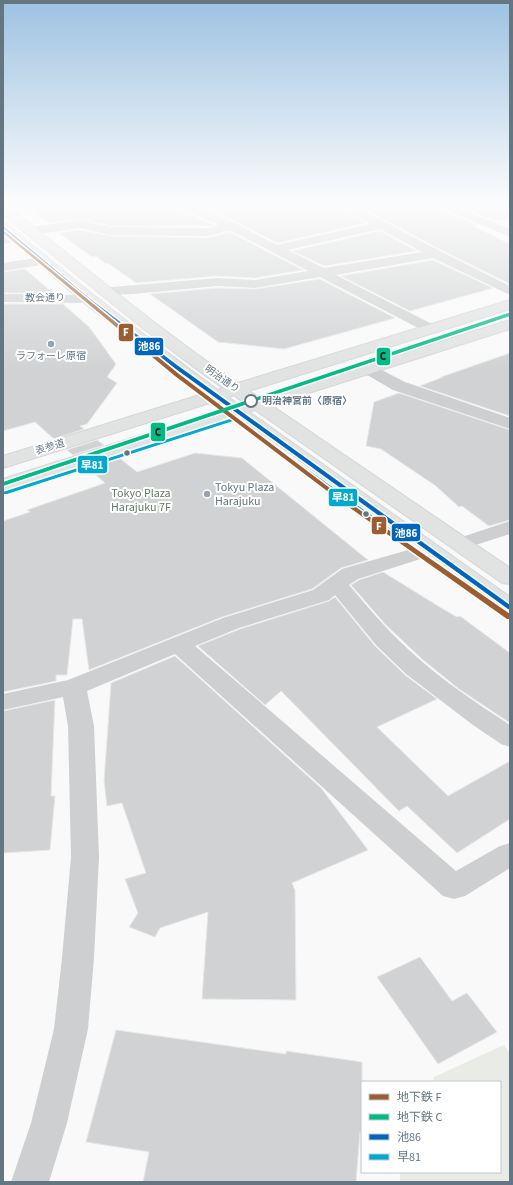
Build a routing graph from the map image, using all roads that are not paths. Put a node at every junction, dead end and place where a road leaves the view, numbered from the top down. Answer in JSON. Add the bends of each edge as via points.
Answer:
{"nodes":[{"id":1,"x":39,"y":259,"type":"edge"},
{"id":2,"x":68,"y":259,"type":"edge"},
{"id":3,"x":295,"y":259,"type":"edge"},
{"id":4,"x":406,"y":259,"type":"edge"},
{"id":5,"x":446,"y":259,"type":"edge"},
{"id":6,"x":42,"y":261,"type":"junction"},
{"id":7,"x":3,"y":267,"type":"edge"},
{"id":8,"x":324,"y":274,"type":"junction"},
{"id":9,"x":105,"y":291,"type":"junction"},
{"id":10,"x":510,"y":291,"type":"edge"},
{"id":11,"x":3,"y":298,"type":"edge"},
{"id":12,"x":88,"y":299,"type":"junction"},
{"id":13,"x":510,"y":304,"type":"edge"},
{"id":14,"x":510,"y":324,"type":"edge"},
{"id":15,"x":429,"y":328,"type":"junction"},
{"id":16,"x":368,"y":369,"type":"junction"},
{"id":17,"x":237,"y":390,"type":"junction"},
{"id":18,"x":216,"y":396,"type":"junction"},
{"id":19,"x":257,"y":404,"type":"junction"},
{"id":20,"x":235,"y":410,"type":"junction"},
{"id":21,"x":508,"y":420,"type":"edge"},
{"id":22,"x":3,"y":462,"type":"edge"},
{"id":23,"x":3,"y":485,"type":"edge"},
{"id":24,"x":510,"y":527,"type":"edge"},
{"id":25,"x":460,"y":544,"type":"junction"},
{"id":26,"x":429,"y":550,"type":"junction"},
{"id":27,"x":510,"y":578,"type":"edge"},
{"id":28,"x":337,"y":584,"type":"junction"},
{"id":29,"x":510,"y":608,"type":"edge"},
{"id":30,"x":178,"y":644,"type":"junction"},
{"id":31,"x":74,"y":687,"type":"junction"},
{"id":32,"x":3,"y":702,"type":"edge"},
{"id":33,"x":510,"y":738,"type":"edge"},
{"id":34,"x":510,"y":854,"type":"edge"},
{"id":35,"x":30,"y":1182,"type":"edge"}],
"edges":[{"from":1,"to":6,"type":"main road","name":"明治通り"},
{"from":2,"to":9,"type":"main road","name":"明治通り"},
{"from":3,"to":8,"type":"street"},
{"from":4,"to":8,"type":"street"},
{"from":5,"to":10,"type":"street"},
{"from":6,"to":7,"type":"street"},
{"from":6,"to":12,"type":"main road","name":"明治通り"},
{"from":8,"to":9,"type":"street","via":[[255,284],[194,281],[134,290]]},
{"from":8,"to":15,"type":"street"},
{"from":9,"to":17,"type":"main road","name":"明治通り","via":[[180,350]]},
{"from":11,"to":12,"type":"street","name":"教会通り"},
{"from":12,"to":18,"type":"main road","name":"明治通り"},
{"from":13,"to":15,"type":"main road","name":"表参道"},
{"from":14,"to":16,"type":"main road","name":"表参道"},
{"from":15,"to":17,"type":"main road","name":"表参道"},
{"from":16,"to":19,"type":"main road","name":"表参道"},
{"from":16,"to":21,"type":"street","via":[[399,386]]},
{"from":17,"to":18,"type":"main road","name":"表参道"},
{"from":17,"to":19,"type":"main road","name":"明治通り"},
{"from":18,"to":20,"type":"main road","name":"明治通り"},
{"from":18,"to":22,"type":"main road","name":"表参道"},
{"from":19,"to":20,"type":"main road","name":"表参道"},
{"from":19,"to":25,"type":"main road","name":"明治通り"},
{"from":20,"to":23,"type":"main road","name":"表参道"},
{"from":20,"to":26,"type":"main road","name":"明治通り"},
{"from":24,"to":25,"type":"street"},
{"from":25,"to":27,"type":"main road","name":"明治通り"},
{"from":26,"to":28,"type":"street","via":[[350,574]]},
{"from":26,"to":29,"type":"main road","name":"明治通り"},
{"from":28,"to":30,"type":"street","via":[[321,595],[231,623]]},
{"from":28,"to":33,"type":"street","via":[[402,656],[453,698]]},
{"from":30,"to":31,"type":"street"},
{"from":30,"to":34,"type":"street","via":[[454,887]]},
{"from":31,"to":32,"type":"street"},
{"from":31,"to":35,"type":"street","via":[[81,726],[85,857],[77,966],[71,1029],[49,1123]]}]}
